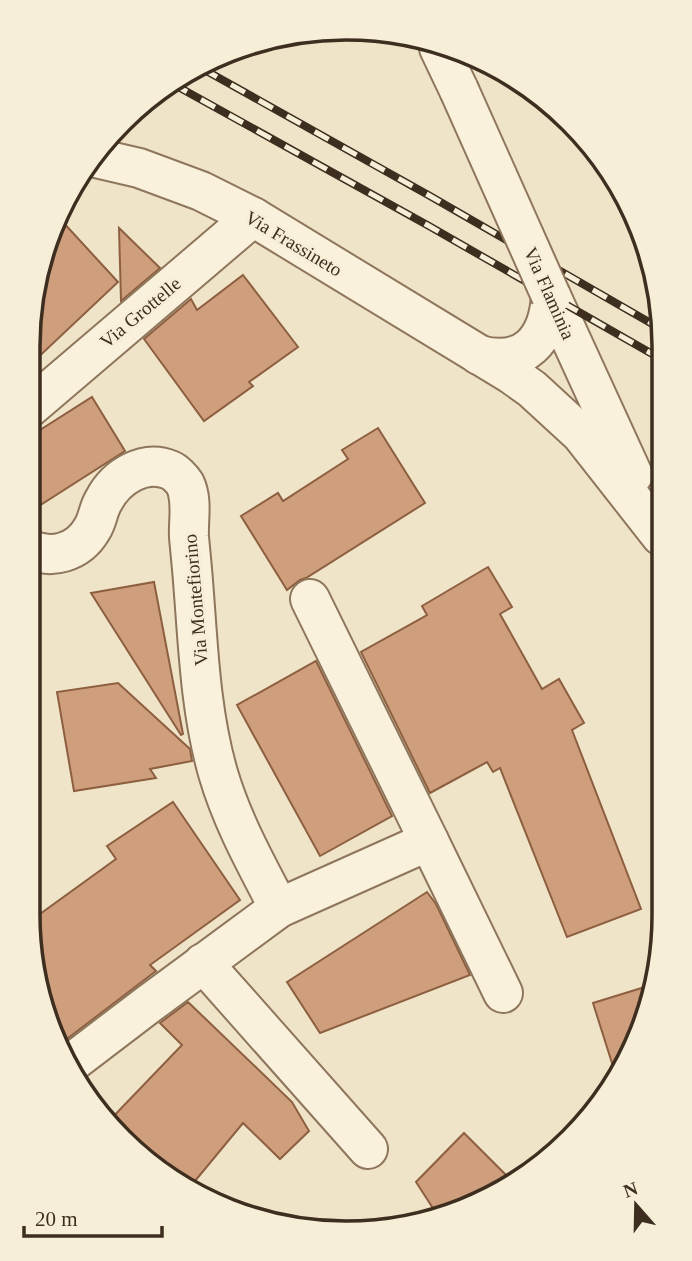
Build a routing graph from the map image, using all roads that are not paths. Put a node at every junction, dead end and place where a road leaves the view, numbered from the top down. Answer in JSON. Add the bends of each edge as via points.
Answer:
{"nodes":[{"id":1,"x":443,"y":56,"type":"edge"},
{"id":2,"x":103,"y":160,"type":"edge"},
{"id":3,"x":253,"y":218,"type":"junction"},
{"id":4,"x":551,"y":296,"type":"junction"},
{"id":5,"x":479,"y":355,"type":"junction"},
{"id":6,"x":40,"y":399,"type":"edge"},
{"id":7,"x":652,"y":514,"type":"edge"},
{"id":8,"x":652,"y":523,"type":"edge"},
{"id":9,"x":40,"y":552,"type":"edge"},
{"id":10,"x":310,"y":598,"type":"dead end"},
{"id":11,"x":429,"y":841,"type":"junction"},
{"id":12,"x":279,"y":908,"type":"junction"},
{"id":13,"x":203,"y":962,"type":"junction"},
{"id":14,"x":503,"y":993,"type":"dead end"},
{"id":15,"x":77,"y":1059,"type":"edge"},
{"id":16,"x":368,"y":1149,"type":"dead end"}],
"edges":[{"from":1,"to":4,"type":"street","name":"Via Flaminia","bridge":true},
{"from":2,"to":3,"type":"street","name":"Via Frassineto","via":[[191,187]]},
{"from":3,"to":5,"type":"street","name":"Via Frassineto"},
{"from":3,"to":6,"type":"street","name":"Via Grottelle"},
{"from":4,"to":5,"type":"street","via":[[547,323],[529,348],[501,359]]},
{"from":4,"to":7,"type":"street","name":"Via Flaminia"},
{"from":5,"to":8,"type":"street","name":"Via Frassineto","via":[[532,388],[581,434]]},
{"from":9,"to":12,"type":"street","name":"Via Montefiorino","via":[[55,555],[82,542],[93,529],[103,500],[127,475],[158,467],[173,471],[185,484],[205,720],[218,774],[240,832]]},
{"from":10,"to":11,"type":"street"},
{"from":11,"to":12,"type":"street"},
{"from":11,"to":14,"type":"street"},
{"from":12,"to":13,"type":"street"},
{"from":13,"to":15,"type":"street"},
{"from":13,"to":16,"type":"street"}]}
